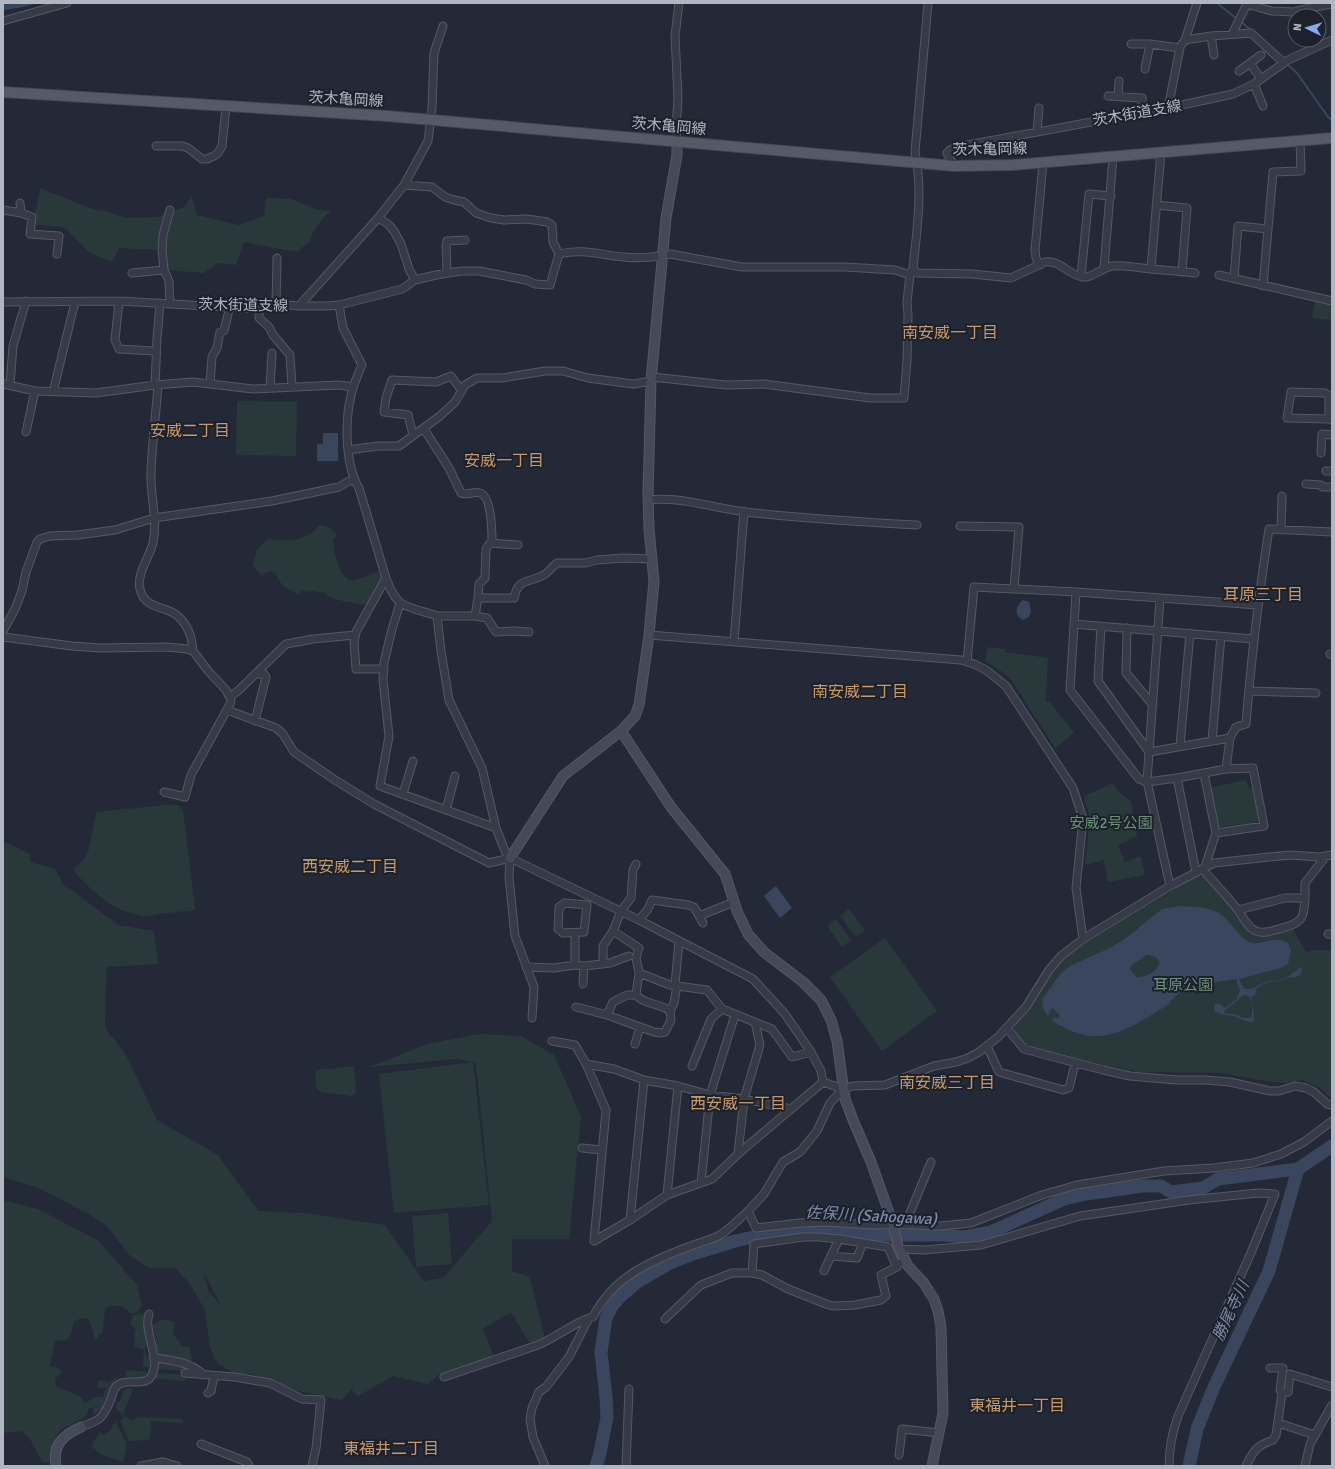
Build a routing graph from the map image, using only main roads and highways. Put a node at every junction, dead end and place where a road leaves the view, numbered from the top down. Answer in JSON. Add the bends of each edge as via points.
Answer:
{"nodes":[{"id":1,"x":3,"y":92,"type":"edge"},
{"id":2,"x":1332,"y":138,"type":"edge"}],
"edges":[{"from":1,"to":2,"type":"main road","name":"茨木亀岡線","via":[[431,120],[954,166],[1043,163]]}]}
